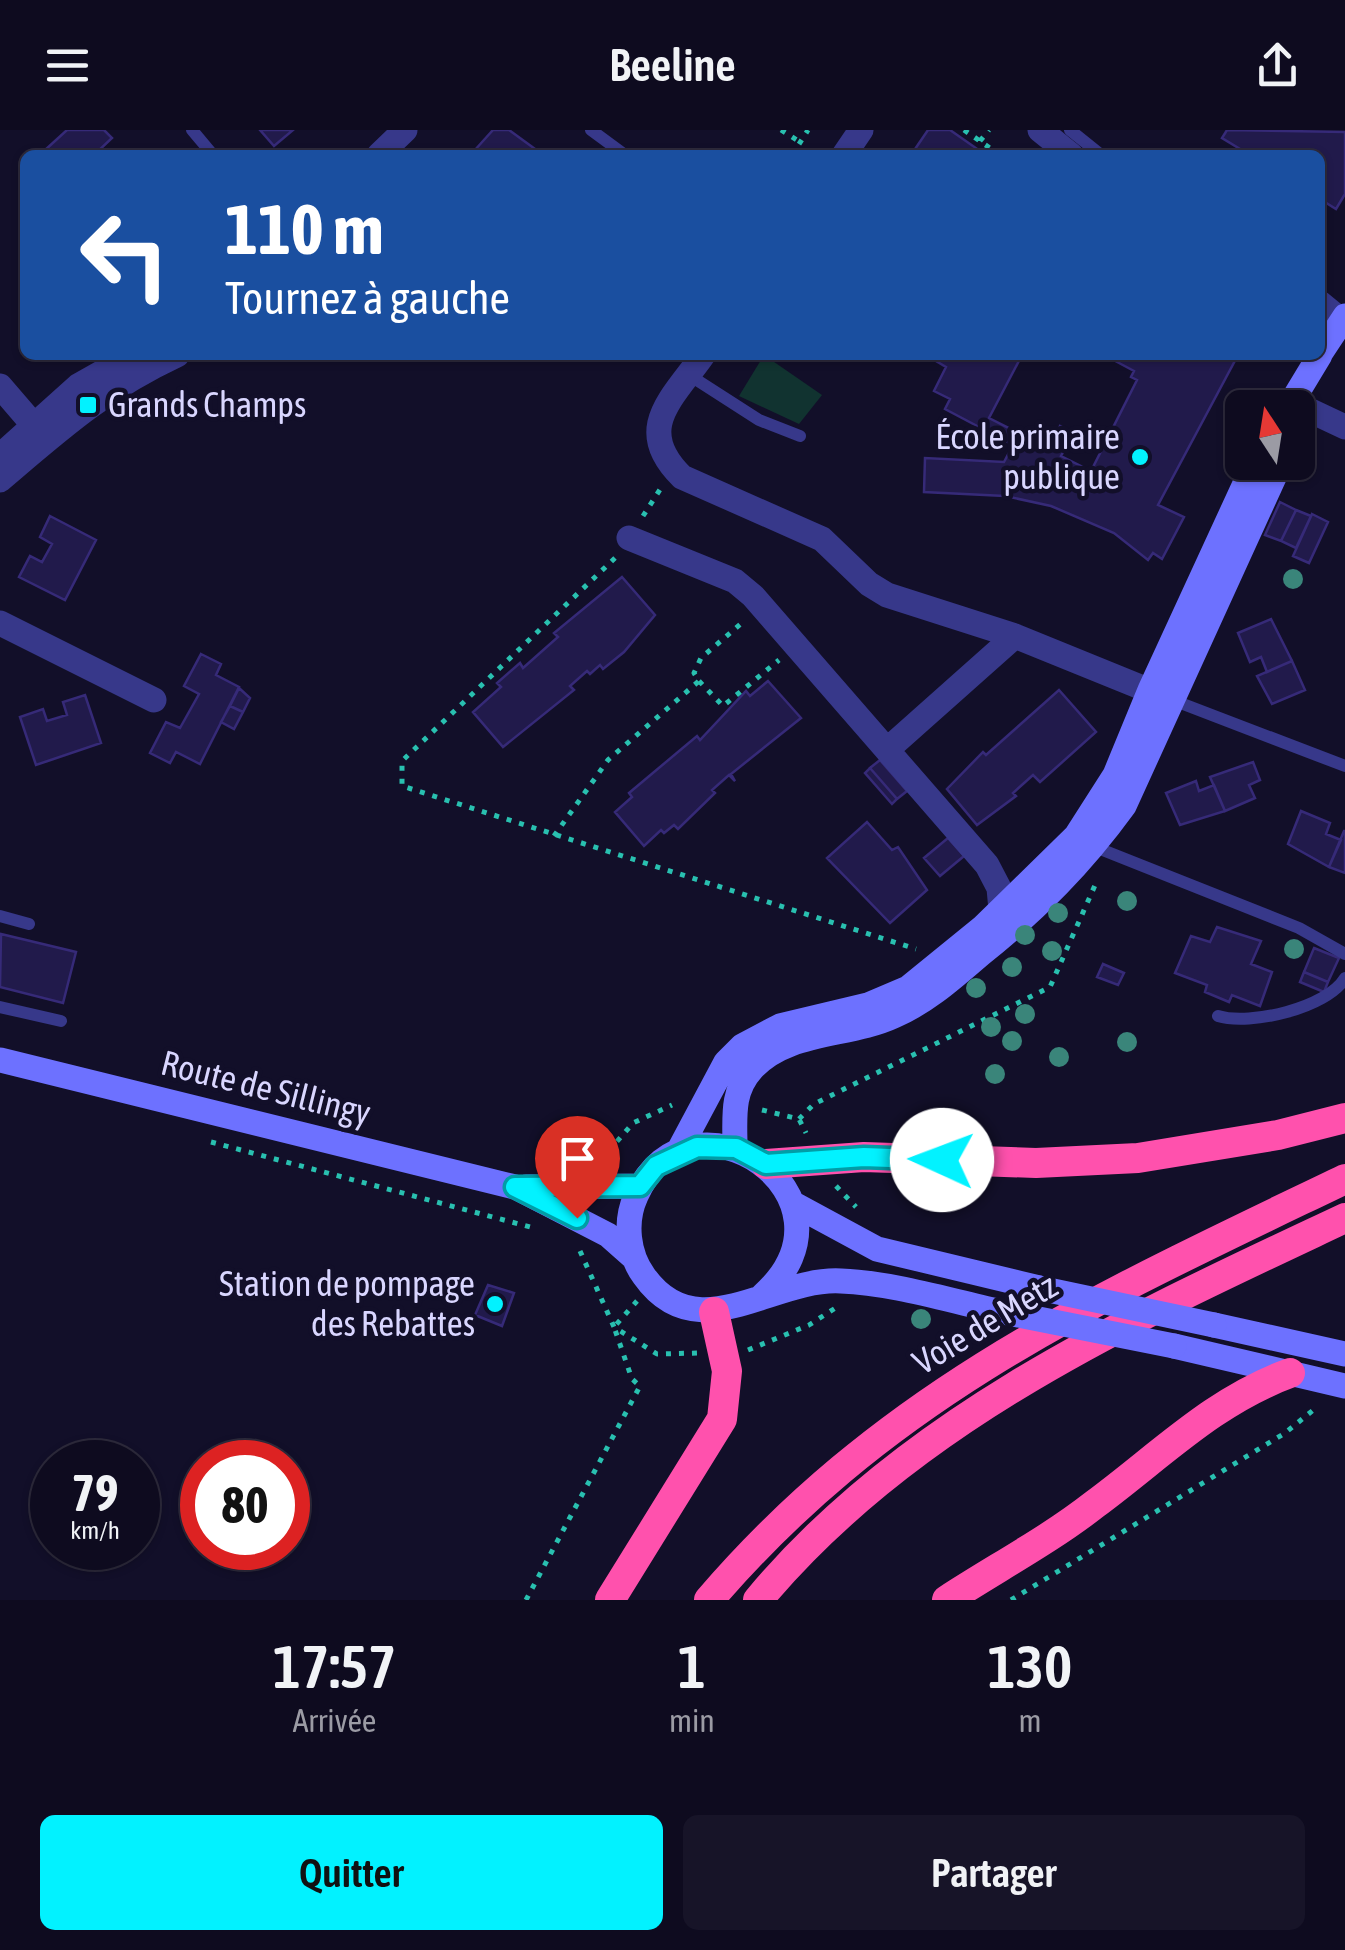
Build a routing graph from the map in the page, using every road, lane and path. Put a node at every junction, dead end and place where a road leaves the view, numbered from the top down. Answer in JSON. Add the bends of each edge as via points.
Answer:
{"nodes":[{"id":1,"x":192,"y":130,"type":"edge"},
{"id":2,"x":591,"y":130,"type":"edge"},
{"id":3,"x":781,"y":130,"type":"edge"},
{"id":4,"x":808,"y":130,"type":"edge"},
{"id":5,"x":964,"y":130,"type":"edge"},
{"id":6,"x":989,"y":130,"type":"edge"},
{"id":7,"x":1040,"y":130,"type":"edge"},
{"id":8,"x":1070,"y":130,"type":"edge"},
{"id":9,"x":980,"y":141,"type":"junction"},
{"id":10,"x":800,"y":142,"type":"junction"},
{"id":11,"x":209,"y":150,"type":"edge"},
{"id":12,"x":618,"y":150,"type":"edge"},
{"id":13,"x":795,"y":150,"type":"edge"},
{"id":14,"x":993,"y":150,"type":"edge"},
{"id":15,"x":1064,"y":150,"type":"edge"},
{"id":16,"x":1095,"y":150,"type":"edge"},
{"id":17,"x":124,"y":360,"type":"edge"},
{"id":18,"x":166,"y":360,"type":"edge"},
{"id":19,"x":1318,"y":360,"type":"edge"},
{"id":20,"x":696,"y":365,"type":"edge"},
{"id":21,"x":0,"y":386,"type":"edge"},
{"id":22,"x":1305,"y":390,"type":"edge"},
{"id":23,"x":1315,"y":419,"type":"edge"},
{"id":24,"x":1345,"y":427,"type":"edge"},
{"id":25,"x":40,"y":434,"type":"junction"},
{"id":26,"x":800,"y":436,"type":"dead end"},
{"id":27,"x":0,"y":456,"type":"edge"},
{"id":28,"x":673,"y":468,"type":"junction"},
{"id":29,"x":0,"y":480,"type":"edge"},
{"id":30,"x":1249,"y":480,"type":"edge"},
{"id":31,"x":1271,"y":480,"type":"edge"},
{"id":32,"x":629,"y":538,"type":"junction"},
{"id":33,"x":762,"y":606,"type":"junction"},
{"id":34,"x":0,"y":623,"type":"edge"},
{"id":35,"x":1015,"y":636,"type":"junction"},
{"id":36,"x":797,"y":645,"type":"junction"},
{"id":37,"x":699,"y":681,"type":"junction"},
{"id":38,"x":1160,"y":694,"type":"junction"},
{"id":39,"x":154,"y":700,"type":"dead end"},
{"id":40,"x":888,"y":749,"type":"junction"},
{"id":41,"x":1345,"y":766,"type":"edge"},
{"id":42,"x":554,"y":836,"type":"junction"},
{"id":43,"x":1091,"y":851,"type":"junction"},
{"id":44,"x":1001,"y":910,"type":"junction"},
{"id":45,"x":0,"y":916,"type":"edge"},
{"id":46,"x":29,"y":924,"type":"dead end"},
{"id":47,"x":1345,"y":954,"type":"edge"},
{"id":48,"x":946,"y":958,"type":"junction"},
{"id":49,"x":1345,"y":978,"type":"edge"},
{"id":50,"x":0,"y":1007,"type":"edge"},
{"id":51,"x":1218,"y":1016,"type":"dead end"},
{"id":52,"x":60,"y":1021,"type":"dead end"},
{"id":53,"x":0,"y":1060,"type":"edge"},
{"id":54,"x":686,"y":1102,"type":"dead end"},
{"id":55,"x":750,"y":1107,"type":"dead end"},
{"id":56,"x":1345,"y":1118,"type":"edge"},
{"id":57,"x":799,"y":1119,"type":"junction"},
{"id":58,"x":194,"y":1137,"type":"dead end"},
{"id":59,"x":808,"y":1138,"type":"dead end"},
{"id":60,"x":736,"y":1148,"type":"junction"},
{"id":61,"x":678,"y":1152,"type":"junction"},
{"id":62,"x":766,"y":1164,"type":"junction"},
{"id":63,"x":828,"y":1174,"type":"dead end"},
{"id":64,"x":592,"y":1179,"type":"dead end"},
{"id":65,"x":1345,"y":1179,"type":"edge"},
{"id":66,"x":640,"y":1186,"type":"junction"},
{"id":67,"x":515,"y":1187,"type":"junction"},
{"id":68,"x":792,"y":1204,"type":"junction"},
{"id":69,"x":862,"y":1213,"type":"dead end"},
{"id":70,"x":1345,"y":1218,"type":"edge"},
{"id":71,"x":542,"y":1230,"type":"dead end"},
{"id":72,"x":576,"y":1240,"type":"dead end"},
{"id":73,"x":634,"y":1258,"type":"junction"},
{"id":74,"x":651,"y":1286,"type":"junction"},
{"id":75,"x":763,"y":1295,"type":"junction"},
{"id":76,"x":714,"y":1312,"type":"junction"},
{"id":77,"x":614,"y":1327,"type":"junction"},
{"id":78,"x":1345,"y":1354,"type":"edge"},
{"id":79,"x":1290,"y":1373,"type":"junction"},
{"id":80,"x":1344,"y":1386,"type":"edge"},
{"id":81,"x":526,"y":1600,"type":"edge"},
{"id":82,"x":610,"y":1600,"type":"edge"},
{"id":83,"x":709,"y":1600,"type":"edge"},
{"id":84,"x":758,"y":1600,"type":"edge"},
{"id":85,"x":948,"y":1600,"type":"edge"},
{"id":86,"x":1011,"y":1600,"type":"edge"}],
"edges":[{"from":1,"to":11,"type":"lane"},
{"from":2,"to":12,"type":"lane"},
{"from":3,"to":10,"type":"path"},
{"from":4,"to":10,"type":"path"},
{"from":5,"to":9,"type":"path"},
{"from":6,"to":9,"type":"path"},
{"from":7,"to":15,"type":"street"},
{"from":8,"to":16,"type":"lane"},
{"from":9,"to":14,"type":"path"},
{"from":10,"to":13,"type":"path"},
{"from":17,"to":25,"type":"street","via":[[78,386]]},
{"from":18,"to":25,"type":"street"},
{"from":19,"to":22,"type":"main road"},
{"from":20,"to":26,"type":"lane","via":[[759,420]]},
{"from":20,"to":28,"type":"street","via":[[659,417],[659,446]]},
{"from":21,"to":25,"type":"street"},
{"from":23,"to":24,"type":"street"},
{"from":25,"to":27,"type":"street"},
{"from":25,"to":29,"type":"street"},
{"from":28,"to":32,"type":"path"},
{"from":28,"to":35,"type":"street","via":[[741,506],[822,539],[887,595]]},
{"from":30,"to":38,"type":"main road"},
{"from":31,"to":38,"type":"main road"},
{"from":32,"to":33,"type":"street","via":[[735,581]]},
{"from":32,"to":42,"type":"path","via":[[400,767],[408,790]]},
{"from":33,"to":36,"type":"street"},
{"from":33,"to":37,"type":"path","via":[[701,658],[694,673]]},
{"from":34,"to":39,"type":"street"},
{"from":35,"to":38,"type":"street"},
{"from":35,"to":40,"type":"street"},
{"from":36,"to":37,"type":"path","via":[[723,706]]},
{"from":36,"to":40,"type":"street"},
{"from":37,"to":42,"type":"path","via":[[608,760]]},
{"from":38,"to":41,"type":"lane"},
{"from":38,"to":43,"type":"main road","via":[[1124,806]]},
{"from":40,"to":44,"type":"street","via":[[987,864]]},
{"from":42,"to":48,"type":"path"},
{"from":43,"to":44,"type":"main road"},
{"from":43,"to":47,"type":"lane","via":[[1299,928]]},
{"from":43,"to":57,"type":"path","via":[[1050,987],[814,1104]]},
{"from":43,"to":60,"type":"main road","via":[[1034,912],[936,993],[882,1022],[768,1055],[741,1084],[734,1103]]},
{"from":44,"to":48,"type":"main road"},
{"from":45,"to":46,"type":"lane"},
{"from":48,"to":61,"type":"main road","via":[[892,996],[780,1026],[742,1046],[726,1062]]},
{"from":49,"to":51,"type":"lane","via":[[1331,995],[1272,1016],[1237,1022]]},
{"from":50,"to":52,"type":"lane"},
{"from":53,"to":67,"type":"main road","name":"Route de Sillingy"},
{"from":54,"to":64,"type":"path","via":[[633,1123]]},
{"from":55,"to":57,"type":"path"},
{"from":56,"to":62,"type":"highway","via":[[1138,1158],[1036,1163],[864,1157]]},
{"from":57,"to":59,"type":"path"},
{"from":58,"to":71,"type":"path"},
{"from":60,"to":61,"type":"main road"},
{"from":60,"to":62,"type":"main road"},
{"from":61,"to":66,"type":"main road"},
{"from":62,"to":68,"type":"main road"},
{"from":63,"to":69,"type":"path"},
{"from":65,"to":83,"type":"highway","name":"Voie de Metz","via":[[1134,1281],[931,1398],[805,1497]]},
{"from":66,"to":67,"type":"main road"},
{"from":66,"to":73,"type":"main road","via":[[629,1221]]},
{"from":67,"to":73,"type":"main road","via":[[608,1235]]},
{"from":68,"to":75,"type":"main road","via":[[792,1254]]},
{"from":68,"to":78,"type":"main road","bridge":true,"via":[[877,1249]]},
{"from":70,"to":84,"type":"highway","name":"Voie de Metz","via":[[1103,1336],[963,1420],[841,1514]]},
{"from":72,"to":77,"type":"path"},
{"from":73,"to":74,"type":"main road"},
{"from":74,"to":76,"type":"main road","via":[[680,1306]]},
{"from":74,"to":77,"type":"path"},
{"from":75,"to":76,"type":"main road"},
{"from":75,"to":79,"type":"main road","bridge":true,"via":[[839,1280]]},
{"from":76,"to":82,"type":"highway","via":[[727,1371],[722,1419]]},
{"from":77,"to":81,"type":"path","via":[[640,1386]]},
{"from":79,"to":80,"type":"main road"},
{"from":79,"to":85,"type":"highway","via":[[1194,1423],[1091,1508]]},
{"from":80,"to":86,"type":"path","via":[[1285,1433]]}]}
